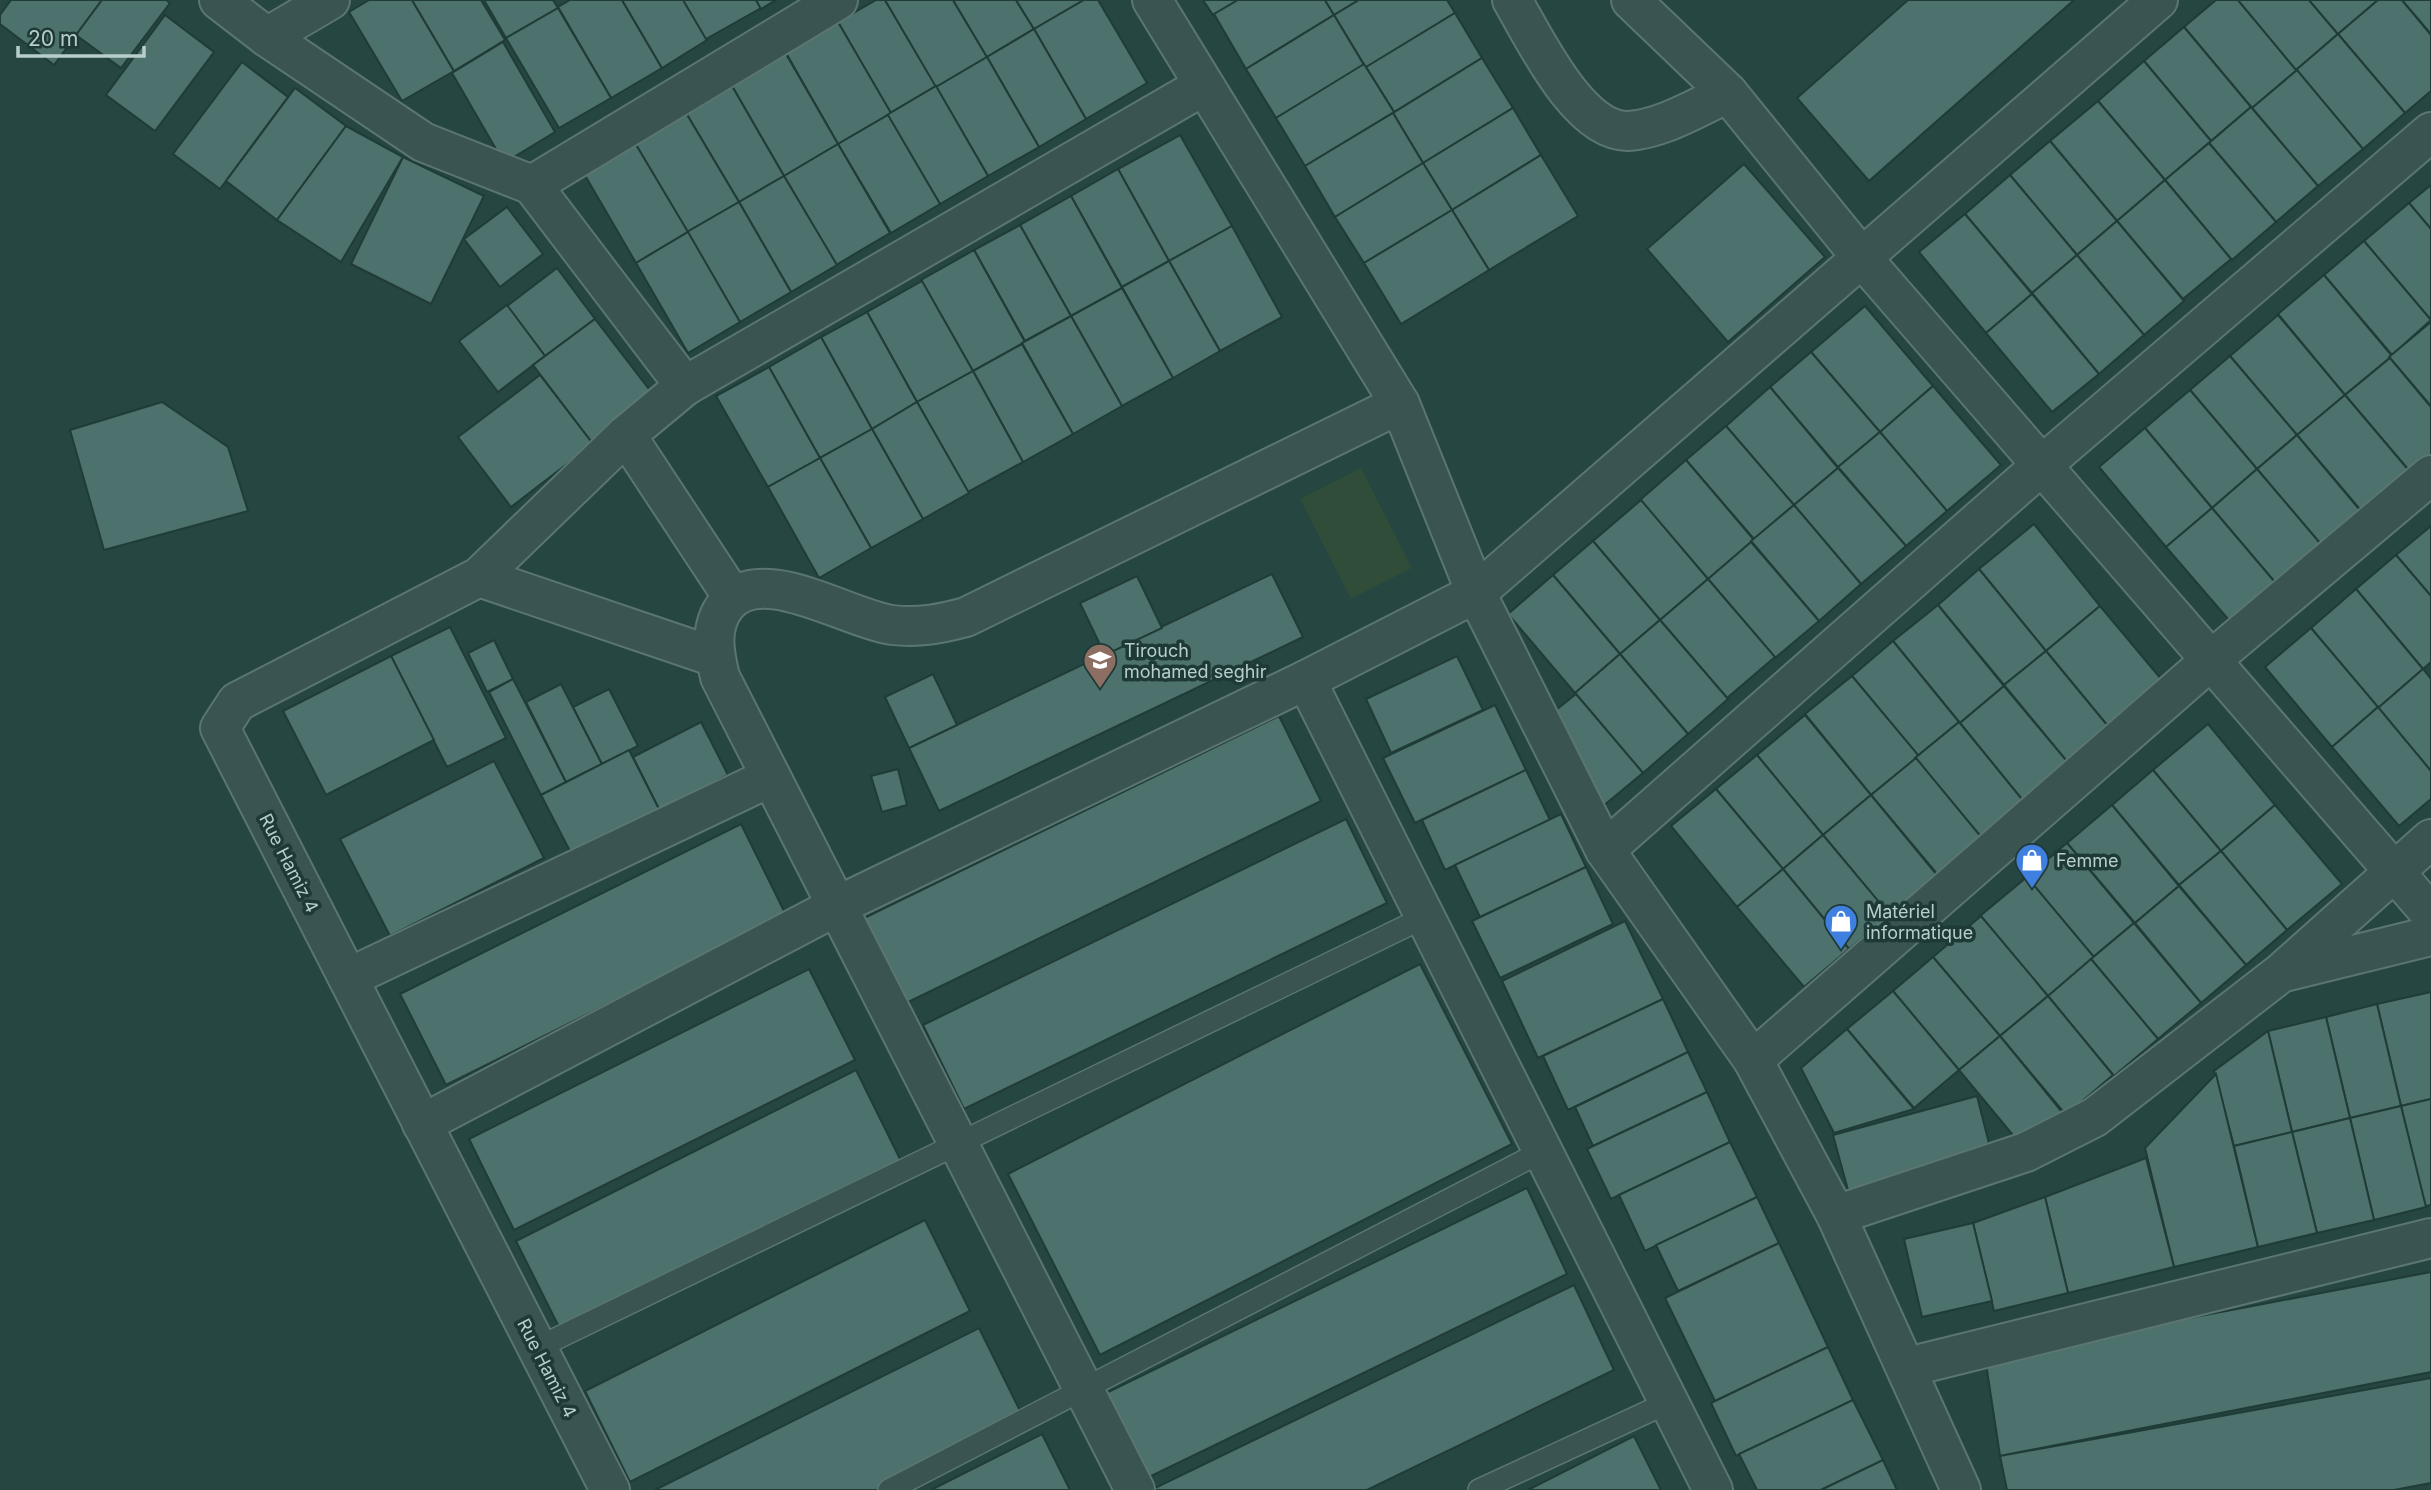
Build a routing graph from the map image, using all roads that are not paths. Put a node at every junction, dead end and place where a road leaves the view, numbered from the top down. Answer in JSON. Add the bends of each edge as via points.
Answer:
{"nodes":[{"id":1,"x":219,"y":0,"type":"edge"},
{"id":2,"x":330,"y":0,"type":"edge"},
{"id":3,"x":838,"y":0,"type":"edge"},
{"id":4,"x":1152,"y":0,"type":"edge"},
{"id":5,"x":1512,"y":0,"type":"edge"},
{"id":6,"x":1631,"y":0,"type":"edge"},
{"id":7,"x":2158,"y":0,"type":"edge"},
{"id":8,"x":267,"y":37,"type":"junction"},
{"id":9,"x":1203,"y":86,"type":"junction"},
{"id":10,"x":1728,"y":93,"type":"junction"},
{"id":11,"x":2431,"y":132,"type":"edge"},
{"id":12,"x":532,"y":185,"type":"junction"},
{"id":13,"x":1862,"y":258,"type":"junction"},
{"id":14,"x":685,"y":386,"type":"junction"},
{"id":15,"x":1400,"y":404,"type":"junction"},
{"id":16,"x":626,"y":435,"type":"junction"},
{"id":17,"x":2042,"y":465,"type":"junction"},
{"id":18,"x":2431,"y":475,"type":"edge"},
{"id":19,"x":479,"y":577,"type":"junction"},
{"id":20,"x":1476,"y":593,"type":"junction"},
{"id":21,"x":732,"y":596,"type":"junction"},
{"id":22,"x":715,"y":657,"type":"junction"},
{"id":23,"x":2210,"y":661,"type":"junction"},
{"id":24,"x":1306,"y":680,"type":"junction"},
{"id":25,"x":771,"y":777,"type":"junction"},
{"id":26,"x":2431,"y":839,"type":"edge"},
{"id":27,"x":1605,"y":850,"type":"junction"},
{"id":28,"x":2394,"y":871,"type":"junction"},
{"id":29,"x":837,"y":906,"type":"junction"},
{"id":30,"x":2431,"y":914,"type":"edge"},
{"id":31,"x":1425,"y":917,"type":"junction"},
{"id":32,"x":2431,"y":936,"type":"edge"},
{"id":33,"x":2282,"y":972,"type":"junction"},
{"id":34,"x":348,"y":978,"type":"junction"},
{"id":35,"x":1753,"y":1060,"type":"junction"},
{"id":36,"x":422,"y":1124,"type":"junction"},
{"id":37,"x":958,"y":1143,"type":"junction"},
{"id":38,"x":1543,"y":1151,"type":"junction"},
{"id":39,"x":1836,"y":1215,"type":"junction"},
{"id":40,"x":2431,"y":1238,"type":"edge"},
{"id":41,"x":537,"y":1348,"type":"junction"},
{"id":42,"x":1908,"y":1367,"type":"junction"},
{"id":43,"x":1083,"y":1389,"type":"junction"},
{"id":44,"x":1669,"y":1402,"type":"junction"},
{"id":45,"x":610,"y":1490,"type":"edge"},
{"id":46,"x":889,"y":1490,"type":"edge"},
{"id":47,"x":1135,"y":1490,"type":"edge"},
{"id":48,"x":1479,"y":1490,"type":"edge"},
{"id":49,"x":1713,"y":1490,"type":"edge"},
{"id":50,"x":1961,"y":1490,"type":"edge"}],
"edges":[{"from":1,"to":8,"type":"street"},
{"from":2,"to":8,"type":"street"},
{"from":3,"to":12,"type":"street"},
{"from":4,"to":9,"type":"street"},
{"from":5,"to":10,"type":"street","via":[[1570,96],[1597,120],[1627,131],[1660,123]]},
{"from":6,"to":10,"type":"street"},
{"from":7,"to":13,"type":"street"},
{"from":8,"to":12,"type":"street","via":[[422,142]]},
{"from":9,"to":14,"type":"street"},
{"from":9,"to":15,"type":"street"},
{"from":10,"to":13,"type":"street"},
{"from":11,"to":17,"type":"street"},
{"from":12,"to":14,"type":"street"},
{"from":13,"to":17,"type":"street"},
{"from":13,"to":20,"type":"street"},
{"from":14,"to":16,"type":"street"},
{"from":15,"to":20,"type":"street"},
{"from":15,"to":21,"type":"street","via":[[966,617],[927,627],[890,625],[769,587],[748,588]]},
{"from":16,"to":19,"type":"street"},
{"from":16,"to":21,"type":"street"},
{"from":17,"to":23,"type":"street"},
{"from":17,"to":27,"type":"street"},
{"from":18,"to":23,"type":"street"},
{"from":19,"to":22,"type":"street"},
{"from":19,"to":34,"type":"street","name":"Rue Hamiz 4","via":[[237,702],[220,728]]},
{"from":20,"to":24,"type":"street"},
{"from":20,"to":27,"type":"street"},
{"from":21,"to":22,"type":"street","via":[[719,613],[713,634]]},
{"from":22,"to":25,"type":"street","via":[[720,677]]},
{"from":23,"to":28,"type":"street"},
{"from":23,"to":35,"type":"street"},
{"from":24,"to":29,"type":"street"},
{"from":24,"to":31,"type":"street"},
{"from":25,"to":29,"type":"street"},
{"from":25,"to":34,"type":"street"},
{"from":26,"to":28,"type":"street"},
{"from":27,"to":35,"type":"street"},
{"from":28,"to":30,"type":"street"},
{"from":28,"to":33,"type":"street"},
{"from":29,"to":36,"type":"street"},
{"from":29,"to":37,"type":"street"},
{"from":31,"to":37,"type":"lane"},
{"from":31,"to":38,"type":"street"},
{"from":32,"to":33,"type":"street"},
{"from":33,"to":39,"type":"street","via":[[2095,1117],[2026,1152]]},
{"from":34,"to":36,"type":"street","name":"Rue Hamiz 4"},
{"from":35,"to":39,"type":"street"},
{"from":36,"to":41,"type":"street","name":"Rue Hamiz 4"},
{"from":37,"to":41,"type":"lane"},
{"from":37,"to":43,"type":"street"},
{"from":38,"to":43,"type":"lane"},
{"from":38,"to":44,"type":"street"},
{"from":39,"to":42,"type":"street"},
{"from":40,"to":42,"type":"street"},
{"from":41,"to":45,"type":"street","name":"Rue Hamiz 4"},
{"from":42,"to":50,"type":"street"},
{"from":43,"to":46,"type":"lane"},
{"from":43,"to":47,"type":"street"},
{"from":44,"to":48,"type":"lane"},
{"from":44,"to":49,"type":"street"}]}
